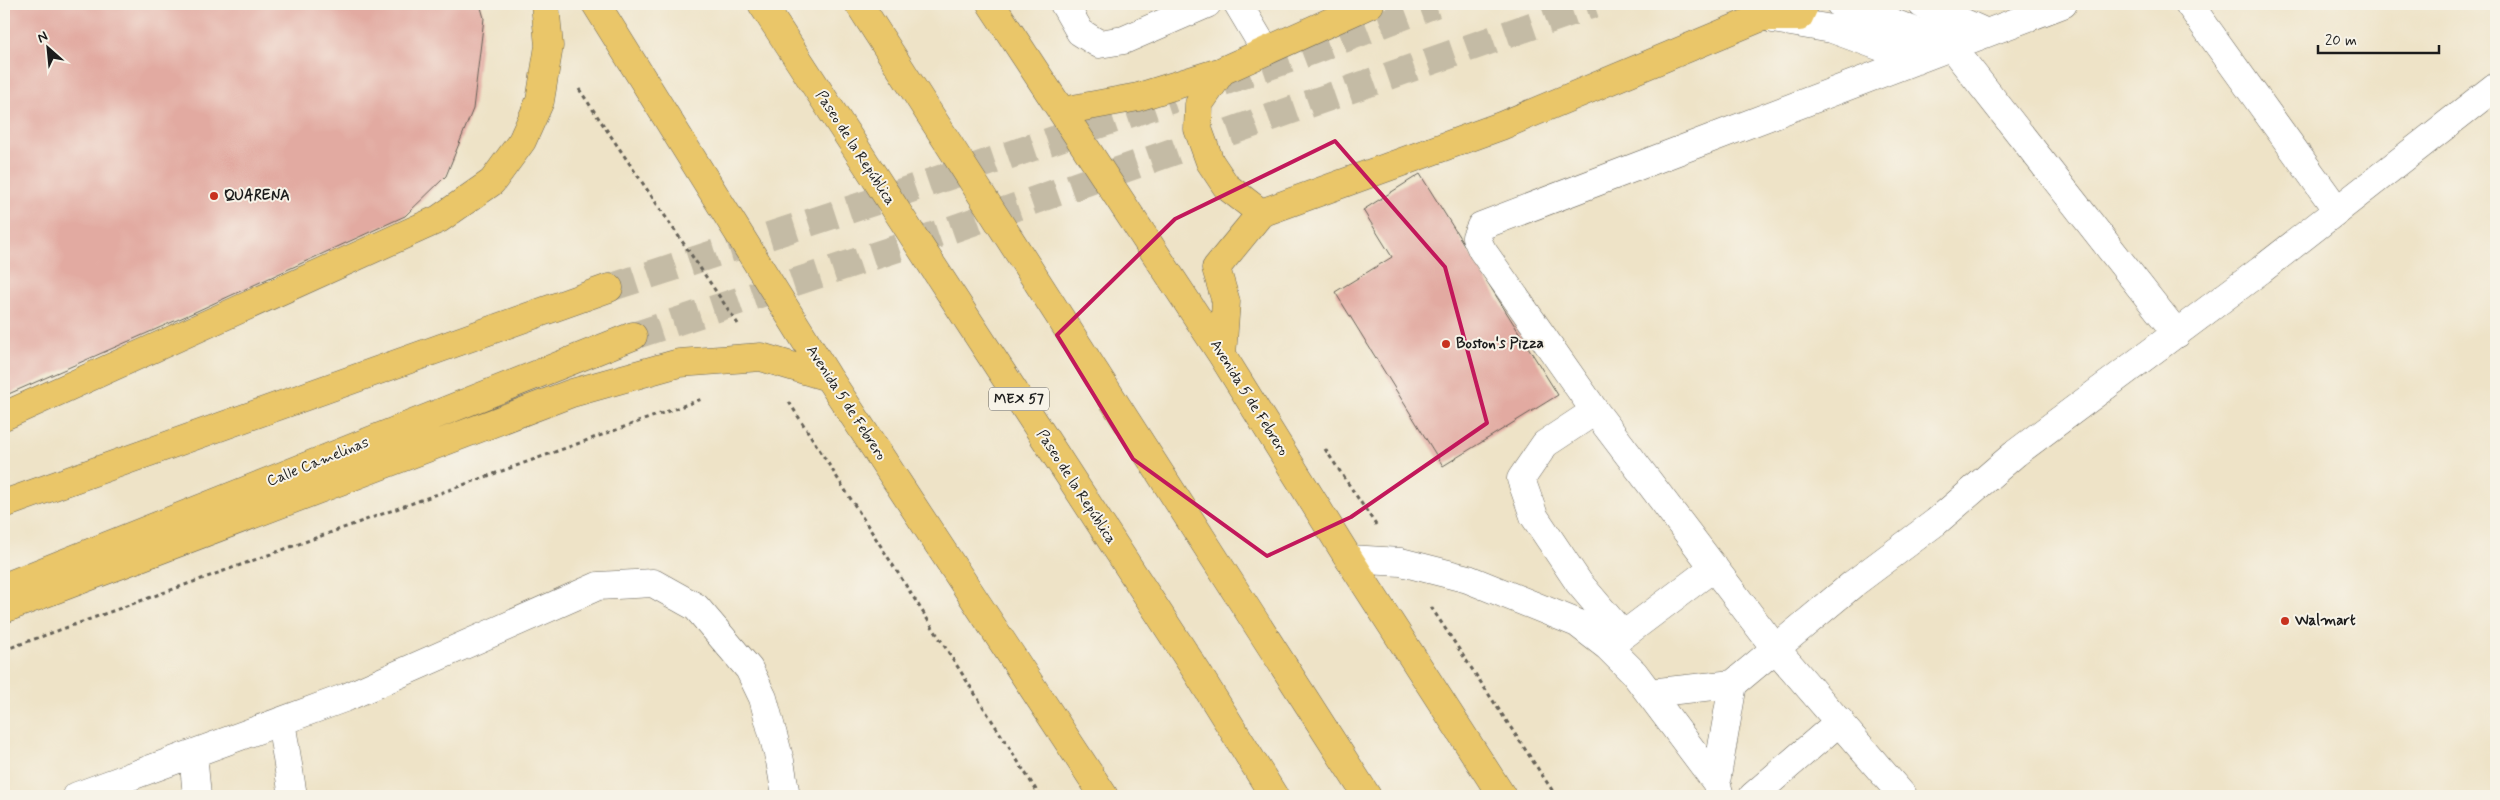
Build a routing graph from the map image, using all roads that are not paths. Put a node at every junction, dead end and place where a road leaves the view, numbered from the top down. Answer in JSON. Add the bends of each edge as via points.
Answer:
{"nodes":[{"id":1,"x":545,"y":4,"type":"edge"},
{"id":2,"x":596,"y":4,"type":"edge"},
{"id":3,"x":762,"y":4,"type":"edge"},
{"id":4,"x":859,"y":4,"type":"edge"},
{"id":5,"x":991,"y":4,"type":"edge"},
{"id":6,"x":1064,"y":4,"type":"edge"},
{"id":7,"x":1207,"y":4,"type":"edge"},
{"id":8,"x":1238,"y":4,"type":"edge"},
{"id":9,"x":1370,"y":4,"type":"edge"},
{"id":10,"x":1805,"y":4,"type":"edge"},
{"id":11,"x":1840,"y":4,"type":"edge"},
{"id":12,"x":1922,"y":4,"type":"edge"},
{"id":13,"x":2064,"y":4,"type":"edge"},
{"id":14,"x":2189,"y":4,"type":"edge"},
{"id":15,"x":1762,"y":17,"type":"junction"},
{"id":16,"x":1987,"y":33,"type":"junction"},
{"id":17,"x":1951,"y":46,"type":"junction"},
{"id":18,"x":1266,"y":51,"type":"junction"},
{"id":19,"x":1917,"y":60,"type":"junction"},
{"id":20,"x":1222,"y":71,"type":"junction"},
{"id":21,"x":2496,"y":86,"type":"edge"},
{"id":22,"x":1062,"y":111,"type":"junction"},
{"id":23,"x":2337,"y":210,"type":"junction"},
{"id":24,"x":1262,"y":213,"type":"junction"},
{"id":25,"x":609,"y":288,"type":"tunnel mouth"},
{"id":26,"x":2177,"y":334,"type":"junction"},
{"id":27,"x":633,"y":336,"type":"tunnel mouth"},
{"id":28,"x":1222,"y":355,"type":"junction"},
{"id":29,"x":828,"y":377,"type":"junction"},
{"id":30,"x":1595,"y":411,"type":"junction"},
{"id":31,"x":4,"y":416,"type":"edge"},
{"id":32,"x":4,"y":504,"type":"edge"},
{"id":33,"x":1349,"y":559,"type":"junction"},
{"id":34,"x":1714,"y":567,"type":"junction"},
{"id":35,"x":4,"y":587,"type":"edge"},
{"id":36,"x":4,"y":609,"type":"edge"},
{"id":37,"x":1616,"y":641,"type":"junction"},
{"id":38,"x":1775,"y":648,"type":"junction"},
{"id":39,"x":1733,"y":684,"type":"junction"},
{"id":40,"x":1649,"y":693,"type":"junction"},
{"id":41,"x":281,"y":721,"type":"junction"},
{"id":42,"x":1840,"y":721,"type":"junction"},
{"id":43,"x":193,"y":754,"type":"junction"},
{"id":44,"x":1718,"y":789,"type":"edge"},
{"id":45,"x":77,"y":796,"type":"edge"},
{"id":46,"x":197,"y":796,"type":"edge"},
{"id":47,"x":292,"y":796,"type":"edge"},
{"id":48,"x":786,"y":796,"type":"edge"},
{"id":49,"x":1104,"y":796,"type":"edge"},
{"id":50,"x":1274,"y":796,"type":"edge"},
{"id":51,"x":1367,"y":796,"type":"edge"},
{"id":52,"x":1502,"y":796,"type":"edge"},
{"id":53,"x":1752,"y":796,"type":"edge"},
{"id":54,"x":1903,"y":796,"type":"edge"}],
"edges":[{"from":1,"to":31,"type":"main road","via":[[549,46],[540,101],[522,142],[492,182],[439,219]]},
{"from":2,"to":29,"type":"main road","name":"Avenida 5 de Febrero"},
{"from":3,"to":50,"type":"main road","name":"Paseo de la República","number":"MEX 57","via":[[1197,672]]},
{"from":4,"to":51,"type":"main road"},
{"from":5,"to":22,"type":"main road","name":"Avenida 5 de Febrero"},
{"from":6,"to":7,"type":"lane","via":[[1080,32],[1099,44],[1124,40]]},
{"from":8,"to":18,"type":"lane"},
{"from":9,"to":18,"type":"main road"},
{"from":10,"to":15,"type":"main road","via":[[1799,17]]},
{"from":11,"to":17,"type":"lane"},
{"from":12,"to":16,"type":"lane"},
{"from":13,"to":16,"type":"lane"},
{"from":14,"to":23,"type":"lane"},
{"from":15,"to":19,"type":"lane","via":[[1832,29]]},
{"from":15,"to":24,"type":"main road","via":[[1501,126]]},
{"from":16,"to":17,"type":"lane"},
{"from":17,"to":19,"type":"lane"},
{"from":17,"to":26,"type":"lane"},
{"from":18,"to":20,"type":"main road"},
{"from":19,"to":30,"type":"lane","via":[[1481,226],[1476,237],[1482,250]]},
{"from":20,"to":22,"type":"main road","via":[[1138,97]]},
{"from":20,"to":24,"type":"main road","via":[[1199,104],[1198,129],[1210,162],[1226,186]]},
{"from":21,"to":23,"type":"lane"},
{"from":22,"to":28,"type":"main road","name":"Avenida 5 de Febrero"},
{"from":23,"to":26,"type":"lane"},
{"from":24,"to":28,"type":"main road","via":[[1216,268],[1226,302]]},
{"from":25,"to":32,"type":"main road"},
{"from":26,"to":38,"type":"lane","via":[[2016,453],[1936,522]]},
{"from":27,"to":35,"type":"main road","name":"Calle Camelinas"},
{"from":28,"to":33,"type":"main road","name":"Avenida 5 de Febrero"},
{"from":29,"to":36,"type":"main road","via":[[761,357],[679,363],[572,393]]},
{"from":29,"to":49,"type":"main road","name":"Avenida 5 de Febrero"},
{"from":30,"to":34,"type":"lane"},
{"from":30,"to":37,"type":"lane","via":[[1545,444],[1521,478],[1534,516]]},
{"from":33,"to":37,"type":"lane","via":[[1401,562],[1468,579]]},
{"from":33,"to":52,"type":"main road","name":"Avenida 5 de Febrero"},
{"from":34,"to":37,"type":"lane"},
{"from":34,"to":38,"type":"lane"},
{"from":37,"to":40,"type":"lane"},
{"from":38,"to":39,"type":"lane"},
{"from":38,"to":42,"type":"lane"},
{"from":39,"to":40,"type":"lane"},
{"from":39,"to":44,"type":"lane"},
{"from":40,"to":44,"type":"lane"},
{"from":41,"to":43,"type":"lane"},
{"from":41,"to":47,"type":"lane"},
{"from":41,"to":48,"type":"lane","via":[[347,697],[598,586],[653,583],[696,607],[749,669],[763,698]]},
{"from":42,"to":53,"type":"lane"},
{"from":42,"to":54,"type":"lane"},
{"from":43,"to":45,"type":"lane"},
{"from":43,"to":46,"type":"lane"}]}
